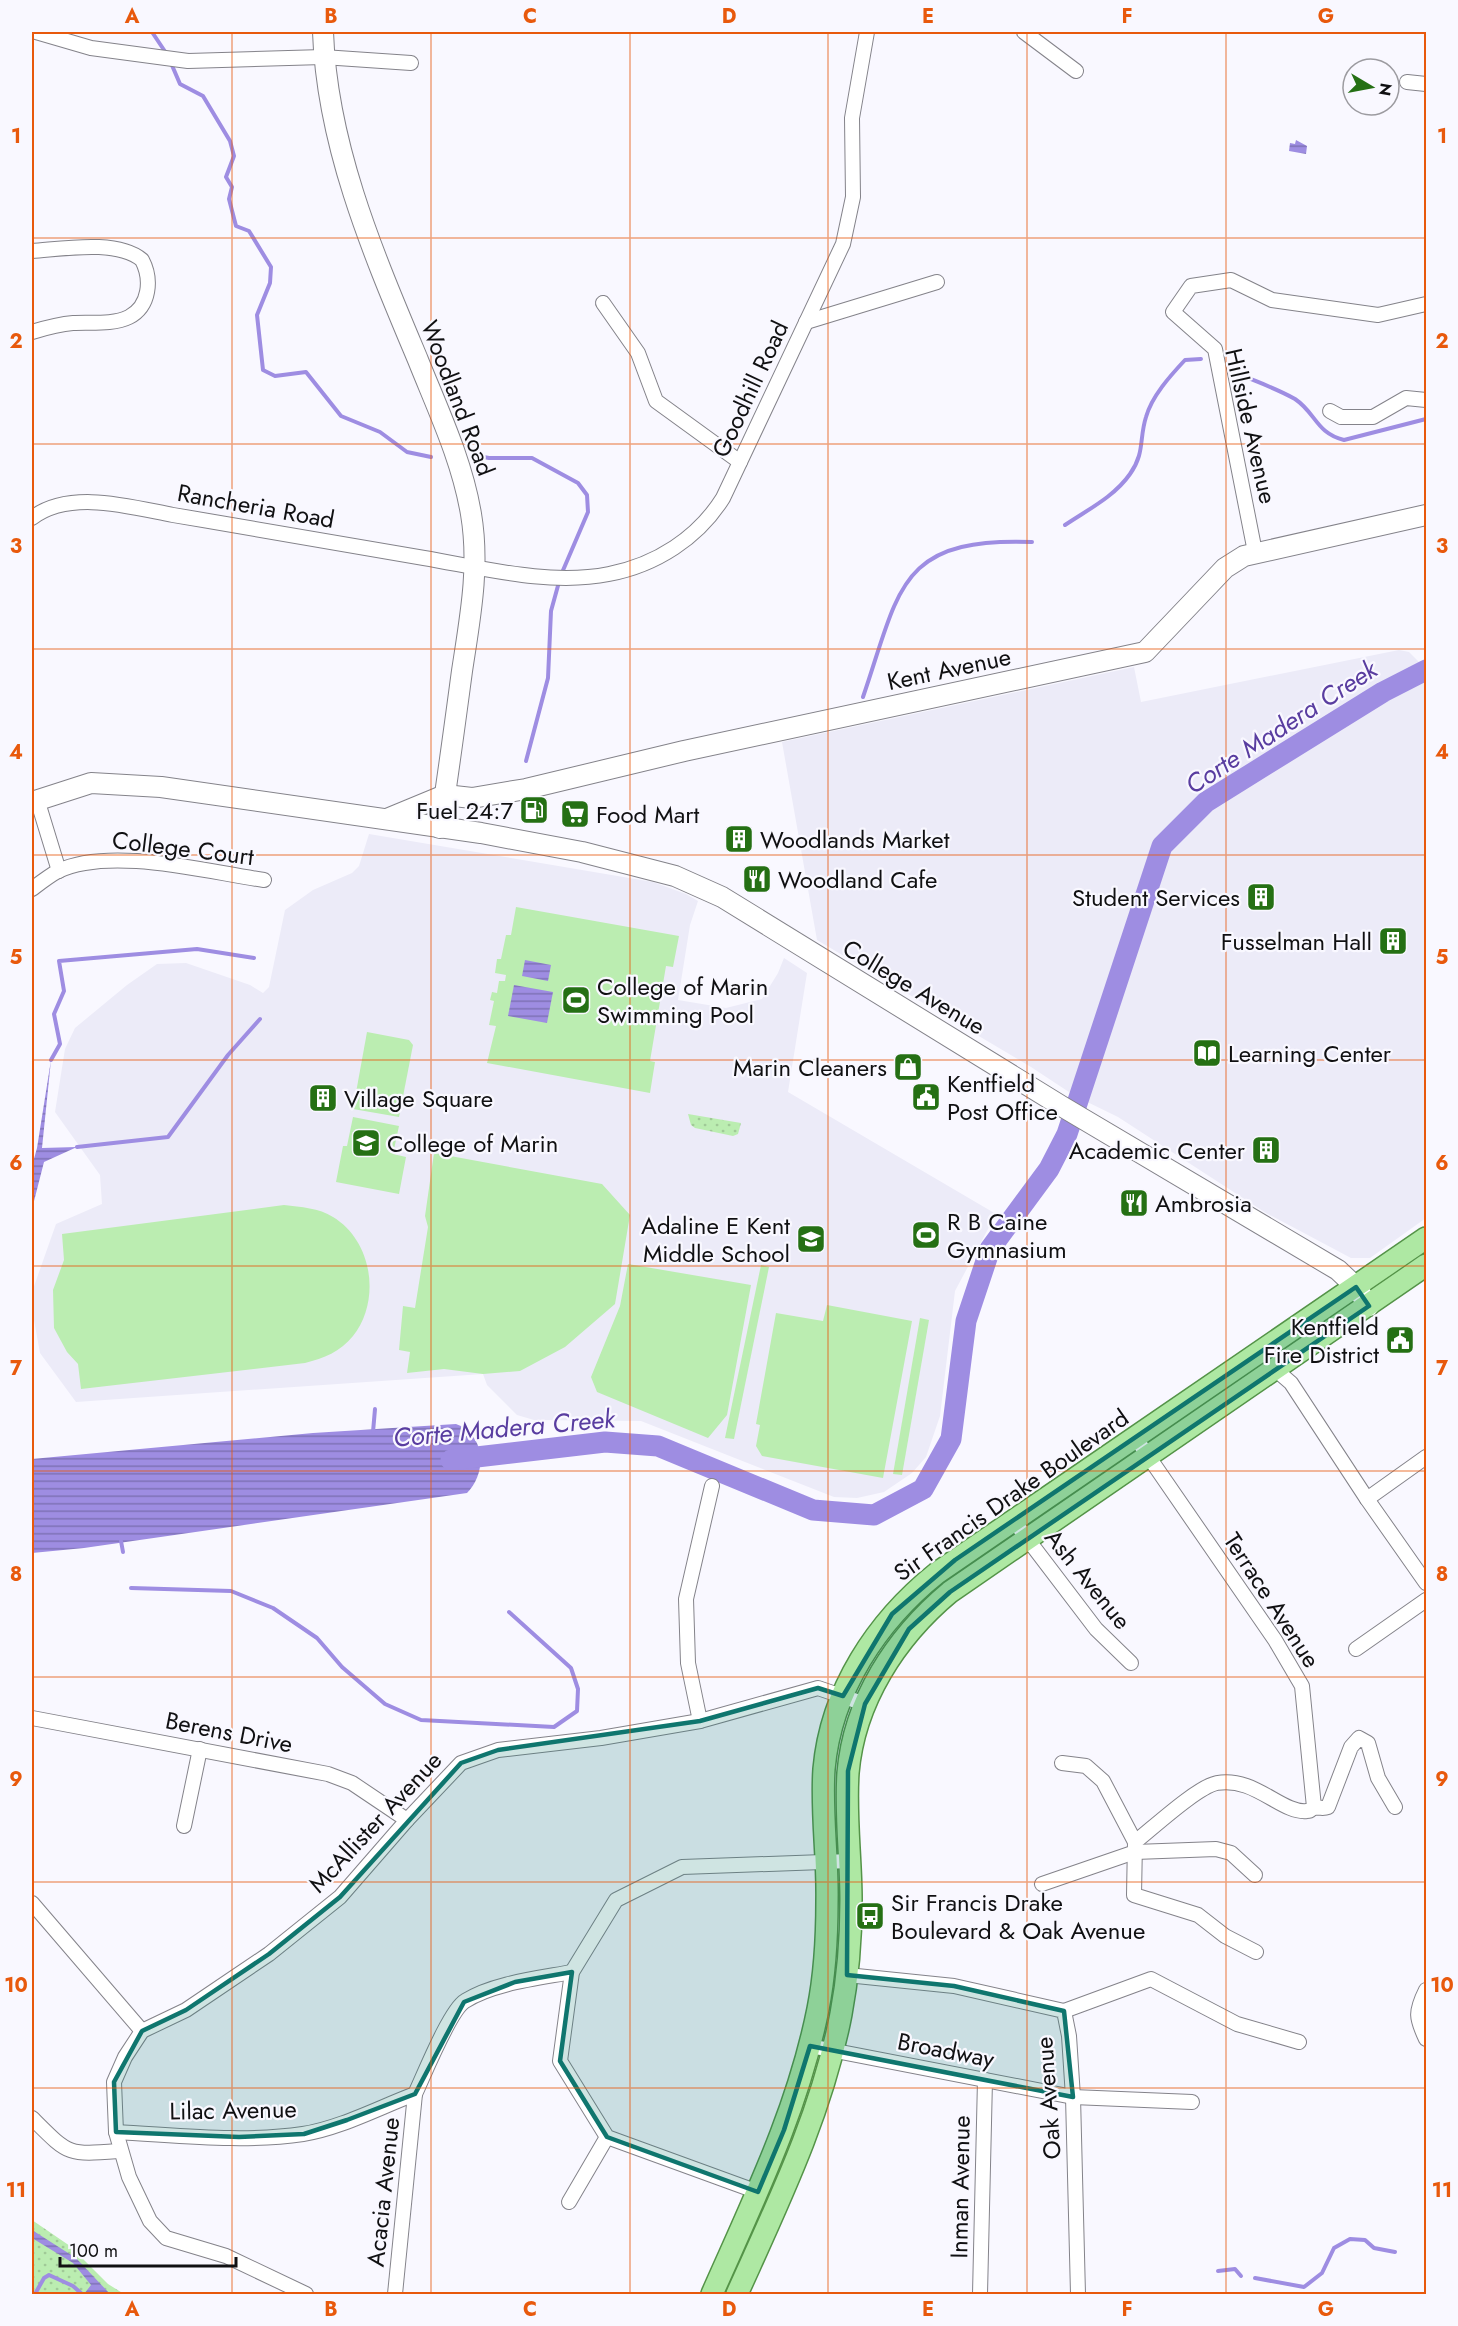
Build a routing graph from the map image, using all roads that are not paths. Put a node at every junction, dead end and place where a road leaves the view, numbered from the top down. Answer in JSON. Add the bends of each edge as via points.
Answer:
{"nodes":[{"id":1,"x":36,"y":32,"type":"edge"},
{"id":2,"x":322,"y":32,"type":"edge"},
{"id":3,"x":867,"y":32,"type":"edge"},
{"id":4,"x":1024,"y":32,"type":"edge"},
{"id":5,"x":323,"y":57,"type":"junction"},
{"id":6,"x":411,"y":63,"type":"dead end"},
{"id":7,"x":1076,"y":71,"type":"dead end"},
{"id":8,"x":1407,"y":82,"type":"dead end"},
{"id":9,"x":1426,"y":84,"type":"edge"},
{"id":10,"x":32,"y":251,"type":"edge"},
{"id":11,"x":937,"y":282,"type":"dead end"},
{"id":12,"x":603,"y":303,"type":"dead end"},
{"id":13,"x":1426,"y":304,"type":"edge"},
{"id":14,"x":806,"y":322,"type":"junction"},
{"id":15,"x":32,"y":332,"type":"edge"},
{"id":16,"x":1426,"y":400,"type":"edge"},
{"id":17,"x":1330,"y":411,"type":"dead end"},
{"id":18,"x":740,"y":462,"type":"junction"},
{"id":19,"x":1426,"y":514,"type":"edge"},
{"id":20,"x":32,"y":518,"type":"edge"},
{"id":21,"x":1256,"y":552,"type":"junction"},
{"id":22,"x":475,"y":567,"type":"junction"},
{"id":23,"x":445,"y":795,"type":"junction"},
{"id":24,"x":34,"y":800,"type":"edge"},
{"id":25,"x":386,"y":819,"type":"junction"},
{"id":26,"x":440,"y":828,"type":"junction"},
{"id":27,"x":59,"y":871,"type":"junction"},
{"id":28,"x":264,"y":880,"type":"dead end"},
{"id":29,"x":32,"y":889,"type":"edge"},
{"id":30,"x":1426,"y":1238,"type":"edge"},
{"id":31,"x":1426,"y":1265,"type":"edge"},
{"id":32,"x":1356,"y":1287,"type":"junction"},
{"id":33,"x":1370,"y":1306,"type":"junction"},
{"id":34,"x":1276,"y":1370,"type":"junction"},
{"id":35,"x":1135,"y":1437,"type":"junction"},
{"id":36,"x":1148,"y":1457,"type":"junction"},
{"id":37,"x":1426,"y":1457,"type":"edge"},
{"id":38,"x":712,"y":1486,"type":"dead end"},
{"id":39,"x":1367,"y":1499,"type":"junction"},
{"id":40,"x":1013,"y":1520,"type":"junction"},
{"id":41,"x":1027,"y":1540,"type":"junction"},
{"id":42,"x":1426,"y":1583,"type":"edge"},
{"id":43,"x":1426,"y":1599,"type":"edge"},
{"id":44,"x":1356,"y":1648,"type":"dead end"},
{"id":45,"x":1131,"y":1663,"type":"dead end"},
{"id":46,"x":843,"y":1696,"type":"junction"},
{"id":47,"x":865,"y":1704,"type":"junction"},
{"id":48,"x":32,"y":1720,"type":"edge"},
{"id":49,"x":700,"y":1721,"type":"junction"},
{"id":50,"x":200,"y":1749,"type":"junction"},
{"id":51,"x":1062,"y":1763,"type":"dead end"},
{"id":52,"x":1395,"y":1807,"type":"dead end"},
{"id":53,"x":1314,"y":1808,"type":"junction"},
{"id":54,"x":407,"y":1820,"type":"junction"},
{"id":55,"x":184,"y":1826,"type":"dead end"},
{"id":56,"x":1135,"y":1847,"type":"junction"},
{"id":57,"x":850,"y":1861,"type":"junction"},
{"id":58,"x":826,"y":1862,"type":"junction"},
{"id":59,"x":1255,"y":1875,"type":"dead end"},
{"id":60,"x":1042,"y":1884,"type":"dead end"},
{"id":61,"x":32,"y":1903,"type":"edge"},
{"id":62,"x":1256,"y":1952,"type":"dead end"},
{"id":63,"x":572,"y":1972,"type":"junction"},
{"id":64,"x":846,"y":1976,"type":"junction"},
{"id":65,"x":1426,"y":1990,"type":"edge"},
{"id":66,"x":1064,"y":2011,"type":"junction"},
{"id":67,"x":142,"y":2031,"type":"junction"},
{"id":68,"x":1426,"y":2039,"type":"edge"},
{"id":69,"x":1299,"y":2042,"type":"dead end"},
{"id":70,"x":810,"y":2046,"type":"junction"},
{"id":71,"x":833,"y":2051,"type":"junction"},
{"id":72,"x":985,"y":2080,"type":"junction"},
{"id":73,"x":415,"y":2094,"type":"junction"},
{"id":74,"x":1073,"y":2097,"type":"junction"},
{"id":75,"x":1192,"y":2102,"type":"dead end"},
{"id":76,"x":32,"y":2118,"type":"edge"},
{"id":77,"x":116,"y":2132,"type":"junction"},
{"id":78,"x":607,"y":2137,"type":"junction"},
{"id":79,"x":119,"y":2151,"type":"junction"},
{"id":80,"x":758,"y":2192,"type":"junction"},
{"id":81,"x":569,"y":2202,"type":"dead end"},
{"id":82,"x":715,"y":2290,"type":"edge"},
{"id":83,"x":306,"y":2295,"type":"edge"},
{"id":84,"x":395,"y":2295,"type":"edge"},
{"id":85,"x":737,"y":2295,"type":"edge"},
{"id":86,"x":980,"y":2295,"type":"edge"},
{"id":87,"x":1078,"y":2295,"type":"edge"}],
"edges":[{"from":1,"to":5,"type":"street","via":[[91,48],[178,60]]},
{"from":2,"to":5,"type":"street","name":"Woodland Road"},
{"from":3,"to":14,"type":"street","name":"Goodhill Road","via":[[852,118],[853,196],[846,234]]},
{"from":4,"to":7,"type":"street"},
{"from":5,"to":6,"type":"street"},
{"from":5,"to":22,"type":"street","name":"Woodland Road","via":[[339,143],[366,234],[459,464],[471,514]]},
{"from":8,"to":9,"type":"street"},
{"from":10,"to":15,"type":"street","via":[[126,250],[142,260],[148,277],[144,303],[130,317],[69,323]]},
{"from":11,"to":14,"type":"street"},
{"from":12,"to":18,"type":"street","via":[[638,353],[656,401]]},
{"from":13,"to":21,"type":"street","name":"Hillside Avenue","via":[[1378,315],[1272,300],[1231,280],[1191,286],[1173,312],[1215,349]]},
{"from":14,"to":18,"type":"street","name":"Goodhill Road"},
{"from":16,"to":17,"type":"street","via":[[1406,398],[1373,417],[1341,417]]},
{"from":18,"to":22,"type":"street","name":"Goodhill Road","via":[[702,527],[675,548],[627,570],[559,578]]},
{"from":19,"to":21,"type":"street","name":"Kent Avenue"},
{"from":20,"to":22,"type":"street","name":"Rancheria Road","via":[[39,512],[72,503],[135,508]]},
{"from":21,"to":23,"type":"street","name":"Kent Avenue","via":[[1225,568],[1145,652],[526,789],[472,798]]},
{"from":22,"to":23,"type":"street","name":"Woodland Road"},
{"from":23,"to":25,"type":"street"},
{"from":23,"to":26,"type":"street","name":"Woodland Road"},
{"from":24,"to":25,"type":"street","name":"College Avenue","via":[[91,783],[126,783]]},
{"from":24,"to":27,"type":"street"},
{"from":25,"to":26,"type":"street","name":"College Avenue"},
{"from":26,"to":32,"type":"street","name":"College Avenue","via":[[634,864],[709,890],[1067,1110],[1338,1270]]},
{"from":27,"to":28,"type":"street","name":"College Court","via":[[99,861],[123,860]]},
{"from":27,"to":29,"type":"street","name":"College Court"},
{"from":30,"to":32,"type":"main road","name":"Sir Francis Drake Boulevard"},
{"from":31,"to":33,"type":"main road","name":"Sir Francis Drake Boulevard"},
{"from":32,"to":33,"type":"street","name":"College Avenue"},
{"from":32,"to":35,"type":"main road","name":"Sir Francis Drake Boulevard"},
{"from":33,"to":34,"type":"main road","name":"Sir Francis Drake Boulevard"},
{"from":34,"to":36,"type":"main road","name":"Sir Francis Drake Boulevard"},
{"from":34,"to":39,"type":"street","via":[[1291,1383]]},
{"from":35,"to":36,"type":"street","name":"Terrace Avenue"},
{"from":35,"to":40,"type":"main road","name":"Sir Francis Drake Boulevard"},
{"from":36,"to":41,"type":"main road","name":"Sir Francis Drake Boulevard"},
{"from":36,"to":53,"type":"street","name":"Terrace Avenue","via":[[1275,1640],[1302,1686]]},
{"from":37,"to":39,"type":"street"},
{"from":38,"to":49,"type":"street","via":[[686,1599],[688,1663]]},
{"from":39,"to":42,"type":"street"},
{"from":40,"to":41,"type":"street","name":"Ash Avenue"},
{"from":40,"to":46,"type":"main road","name":"Sir Francis Drake Boulevard","via":[[937,1573],[892,1614],[857,1666]]},
{"from":41,"to":45,"type":"street","name":"Ash Avenue","via":[[1096,1629]]},
{"from":41,"to":47,"type":"main road","name":"Sir Francis Drake Boulevard","via":[[950,1592],[909,1629]]},
{"from":43,"to":44,"type":"street"},
{"from":46,"to":47,"type":"street","name":"McAllister Avenue"},
{"from":46,"to":49,"type":"street","name":"McAllister Avenue","via":[[825,1689],[810,1690]]},
{"from":46,"to":58,"type":"main road","name":"Sir Francis Drake Boulevard","via":[[825,1767]]},
{"from":47,"to":57,"type":"main road","name":"Sir Francis Drake Boulevard","via":[[848,1771]]},
{"from":48,"to":50,"type":"street","name":"Berens Drive"},
{"from":49,"to":54,"type":"street","name":"McAllister Avenue","via":[[498,1750],[461,1763]]},
{"from":50,"to":54,"type":"street","name":"Berens Drive","via":[[328,1774],[352,1784]]},
{"from":50,"to":55,"type":"street"},
{"from":51,"to":56,"type":"street","via":[[1086,1766],[1103,1781]]},
{"from":52,"to":53,"type":"street","via":[[1378,1778],[1368,1743],[1359,1738],[1351,1747],[1331,1804]]},
{"from":53,"to":56,"type":"street","via":[[1290,1809],[1267,1793],[1238,1783],[1216,1783],[1196,1794]]},
{"from":54,"to":67,"type":"street","name":"McAllister Avenue","via":[[340,1897],[269,1954],[186,2010]]},
{"from":56,"to":59,"type":"street","via":[[1216,1849],[1231,1853]]},
{"from":56,"to":60,"type":"street"},
{"from":56,"to":62,"type":"street","via":[[1134,1895],[1198,1915],[1225,1936]]},
{"from":57,"to":58,"type":"street"},
{"from":57,"to":64,"type":"main road","name":"Sir Francis Drake Boulevard"},
{"from":58,"to":63,"type":"street","via":[[682,1867],[616,1900]]},
{"from":58,"to":70,"type":"main road","name":"Sir Francis Drake Boulevard","via":[[826,1939]]},
{"from":61,"to":67,"type":"street"},
{"from":63,"to":73,"type":"street","via":[[515,1982],[464,2002],[443,2035]]},
{"from":63,"to":78,"type":"street","via":[[560,2061]]},
{"from":64,"to":66,"type":"street","name":"Oak Avenue","via":[[954,1986]]},
{"from":64,"to":71,"type":"main road","name":"Sir Francis Drake Boulevard"},
{"from":65,"to":68,"type":"street","via":[[1417,2020]]},
{"from":66,"to":69,"type":"street","via":[[1151,1979],[1237,2024]]},
{"from":66,"to":74,"type":"street","name":"Oak Avenue"},
{"from":67,"to":77,"type":"street","via":[[114,2082]]},
{"from":70,"to":71,"type":"street","name":"Broadway"},
{"from":70,"to":80,"type":"main road","name":"Sir Francis Drake Boulevard","via":[[784,2130]]},
{"from":71,"to":72,"type":"street","name":"Broadway"},
{"from":71,"to":85,"type":"main road","name":"Sir Francis Drake Boulevard","via":[[806,2138]]},
{"from":72,"to":74,"type":"street","name":"Broadway"},
{"from":72,"to":86,"type":"street","name":"Inman Avenue"},
{"from":73,"to":77,"type":"street","name":"Lilac Avenue","via":[[304,2133],[238,2137]]},
{"from":73,"to":84,"type":"street","name":"Acacia Avenue"},
{"from":74,"to":75,"type":"street","name":"Broadway"},
{"from":74,"to":87,"type":"street","name":"Oak Avenue"},
{"from":76,"to":79,"type":"street","via":[[60,2147],[79,2154]]},
{"from":77,"to":79,"type":"street"},
{"from":78,"to":80,"type":"street"},
{"from":78,"to":81,"type":"street"},
{"from":79,"to":83,"type":"street","via":[[136,2194],[160,2234],[226,2256]]},
{"from":80,"to":82,"type":"main road","name":"Sir Francis Drake Boulevard"},
{"from":82,"to":85,"type":"street"}]}
